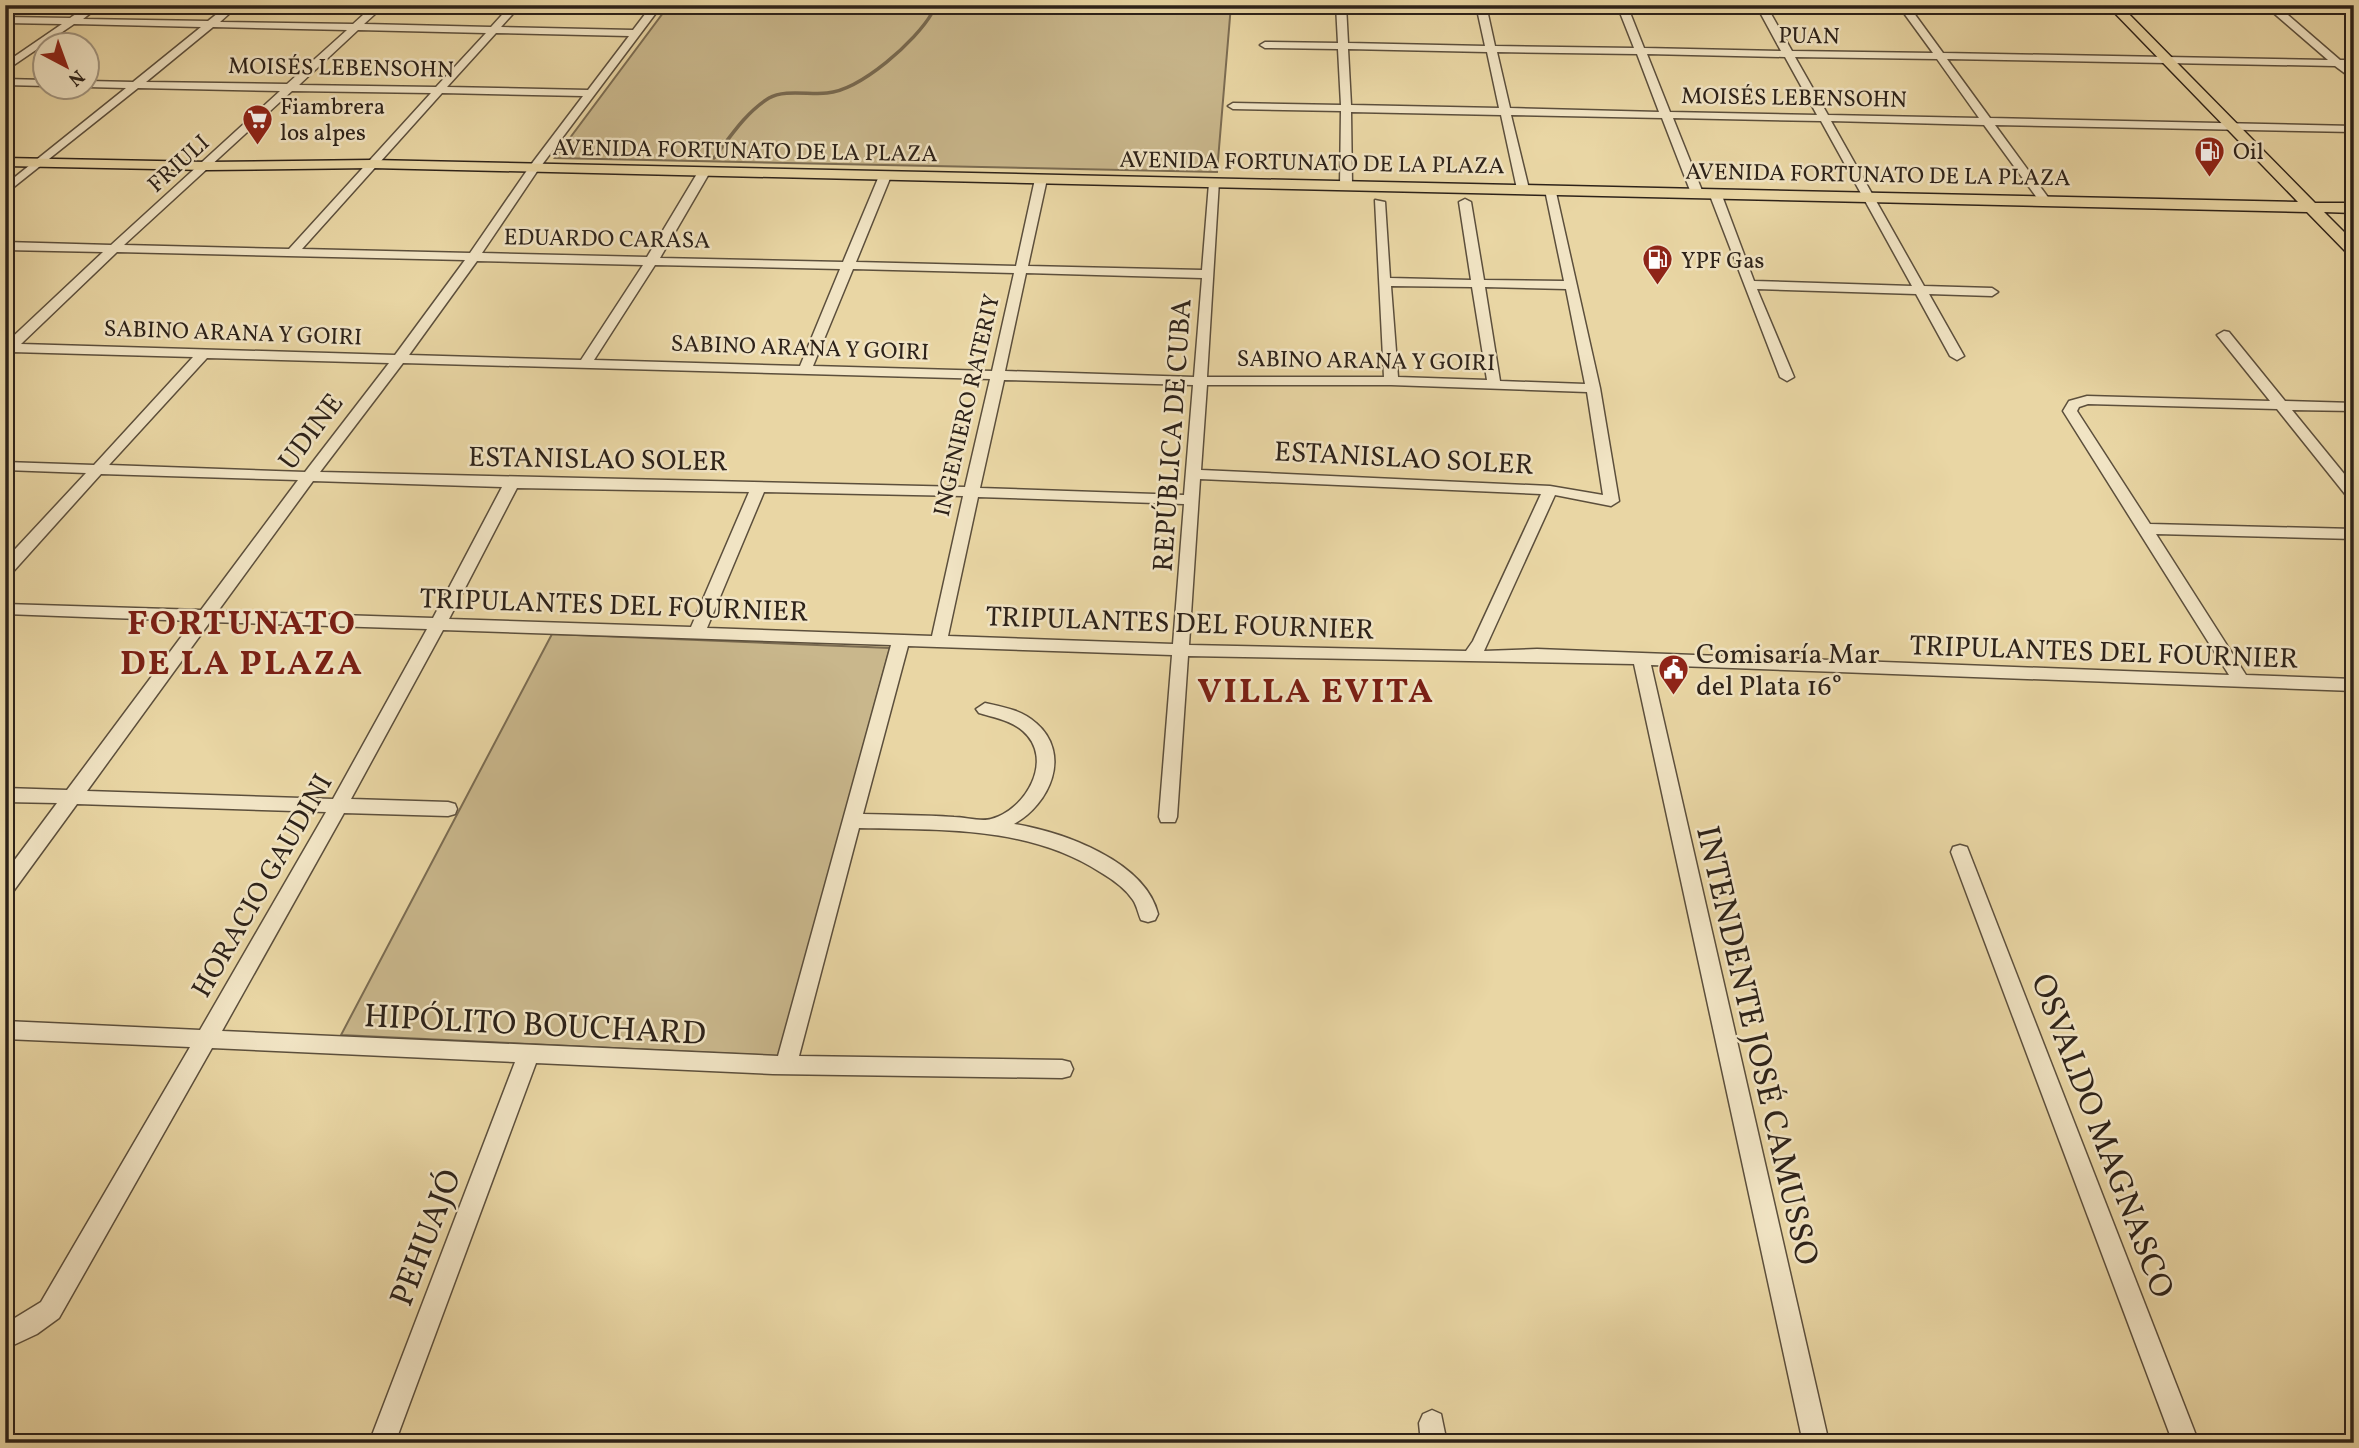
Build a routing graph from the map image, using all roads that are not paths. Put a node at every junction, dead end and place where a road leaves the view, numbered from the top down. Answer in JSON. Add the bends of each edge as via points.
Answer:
{"nodes":[{"id":1,"x":96,"y":5,"type":"edge"},
{"id":2,"x":234,"y":5,"type":"edge"},
{"id":3,"x":380,"y":5,"type":"edge"},
{"id":4,"x":516,"y":5,"type":"edge"},
{"id":5,"x":657,"y":5,"type":"edge"},
{"id":6,"x":1341,"y":5,"type":"edge"},
{"id":7,"x":1481,"y":5,"type":"edge"},
{"id":8,"x":1622,"y":5,"type":"edge"},
{"id":9,"x":1761,"y":5,"type":"edge"},
{"id":10,"x":1903,"y":5,"type":"edge"},
{"id":11,"x":2113,"y":5,"type":"edge"},
{"id":12,"x":2199,"y":5,"type":"edge"},
{"id":13,"x":2270,"y":6,"type":"edge"},
{"id":14,"x":2354,"y":8,"type":"edge"},
{"id":15,"x":5,"y":20,"type":"edge"},
{"id":16,"x":72,"y":22,"type":"junction"},
{"id":17,"x":212,"y":24,"type":"junction"},
{"id":18,"x":357,"y":26,"type":"junction"},
{"id":19,"x":495,"y":29,"type":"junction"},
{"id":20,"x":636,"y":33,"type":"junction"},
{"id":21,"x":1265,"y":44,"type":"dead end"},
{"id":22,"x":1343,"y":46,"type":"junction"},
{"id":23,"x":1491,"y":48,"type":"junction"},
{"id":24,"x":1640,"y":51,"type":"junction"},
{"id":25,"x":1789,"y":54,"type":"junction"},
{"id":26,"x":1940,"y":57,"type":"junction"},
{"id":27,"x":2166,"y":60,"type":"junction"},
{"id":28,"x":2337,"y":63,"type":"junction"},
{"id":29,"x":2354,"y":63,"type":"edge"},
{"id":30,"x":5,"y":68,"type":"edge"},
{"id":31,"x":2354,"y":77,"type":"edge"},
{"id":32,"x":5,"y":82,"type":"edge"},
{"id":33,"x":32,"y":83,"type":"edge"},
{"id":34,"x":102,"y":84,"type":"edge"},
{"id":35,"x":138,"y":85,"type":"junction"},
{"id":36,"x":292,"y":86,"type":"junction"},
{"id":37,"x":440,"y":89,"type":"junction"},
{"id":38,"x":593,"y":93,"type":"junction"},
{"id":39,"x":1233,"y":106,"type":"dead end"},
{"id":40,"x":1346,"y":109,"type":"junction"},
{"id":41,"x":1507,"y":112,"type":"junction"},
{"id":42,"x":1666,"y":115,"type":"junction"},
{"id":43,"x":1825,"y":119,"type":"junction"},
{"id":44,"x":1987,"y":122,"type":"junction"},
{"id":45,"x":2231,"y":127,"type":"junction"},
{"id":46,"x":2354,"y":129,"type":"edge"},
{"id":47,"x":5,"y":155,"type":"edge"},
{"id":48,"x":44,"y":160,"type":"junction"},
{"id":49,"x":5,"y":162,"type":"edge"},
{"id":50,"x":210,"y":162,"type":"junction"},
{"id":51,"x":372,"y":164,"type":"junction"},
{"id":52,"x":534,"y":167,"type":"junction"},
{"id":53,"x":704,"y":172,"type":"junction"},
{"id":54,"x":885,"y":176,"type":"junction"},
{"id":55,"x":1041,"y":179,"type":"junction"},
{"id":56,"x":1215,"y":183,"type":"junction"},
{"id":57,"x":1346,"y":185,"type":"junction"},
{"id":58,"x":1523,"y":189,"type":"junction"},
{"id":59,"x":1551,"y":190,"type":"junction"},
{"id":60,"x":5,"y":191,"type":"edge"},
{"id":61,"x":1698,"y":193,"type":"junction"},
{"id":62,"x":1715,"y":193,"type":"junction"},
{"id":63,"x":1869,"y":197,"type":"junction"},
{"id":64,"x":2044,"y":200,"type":"junction"},
{"id":65,"x":1379,"y":202,"type":"dead end"},
{"id":66,"x":1465,"y":202,"type":"dead end"},
{"id":67,"x":2310,"y":207,"type":"junction"},
{"id":68,"x":2354,"y":208,"type":"edge"},
{"id":69,"x":5,"y":246,"type":"edge"},
{"id":70,"x":112,"y":250,"type":"junction"},
{"id":71,"x":2354,"y":251,"type":"edge"},
{"id":72,"x":293,"y":252,"type":"junction"},
{"id":73,"x":472,"y":256,"type":"junction"},
{"id":74,"x":652,"y":260,"type":"junction"},
{"id":75,"x":848,"y":265,"type":"junction"},
{"id":76,"x":1022,"y":269,"type":"junction"},
{"id":77,"x":1208,"y":274,"type":"junction"},
{"id":78,"x":1385,"y":282,"type":"junction"},
{"id":79,"x":1480,"y":283,"type":"junction"},
{"id":80,"x":1572,"y":285,"type":"junction"},
{"id":81,"x":1749,"y":285,"type":"junction"},
{"id":82,"x":1920,"y":291,"type":"junction"},
{"id":83,"x":1992,"y":292,"type":"dead end"},
{"id":84,"x":2224,"y":335,"type":"dead end"},
{"id":85,"x":7,"y":349,"type":"edge"},
{"id":86,"x":202,"y":354,"type":"junction"},
{"id":87,"x":1957,"y":356,"type":"dead end"},
{"id":88,"x":398,"y":359,"type":"junction"},
{"id":89,"x":586,"y":362,"type":"junction"},
{"id":90,"x":805,"y":370,"type":"junction"},
{"id":91,"x":998,"y":375,"type":"junction"},
{"id":92,"x":1787,"y":377,"type":"dead end"},
{"id":93,"x":1202,"y":381,"type":"junction"},
{"id":94,"x":1391,"y":381,"type":"junction"},
{"id":95,"x":1494,"y":384,"type":"junction"},
{"id":96,"x":1593,"y":388,"type":"junction"},
{"id":97,"x":2280,"y":405,"type":"junction"},
{"id":98,"x":2354,"y":407,"type":"edge"},
{"id":99,"x":5,"y":466,"type":"edge"},
{"id":100,"x":98,"y":468,"type":"junction"},
{"id":101,"x":1193,"y":474,"type":"junction"},
{"id":102,"x":309,"y":476,"type":"junction"},
{"id":103,"x":512,"y":483,"type":"junction"},
{"id":104,"x":759,"y":487,"type":"junction"},
{"id":105,"x":1550,"y":490,"type":"junction"},
{"id":106,"x":971,"y":492,"type":"junction"},
{"id":107,"x":2354,"y":496,"type":"edge"},
{"id":108,"x":1190,"y":500,"type":"junction"},
{"id":109,"x":2143,"y":529,"type":"junction"},
{"id":110,"x":2354,"y":534,"type":"edge"},
{"id":111,"x":5,"y":570,"type":"edge"},
{"id":112,"x":5,"y":609,"type":"edge"},
{"id":113,"x":206,"y":615,"type":"junction"},
{"id":114,"x":439,"y":625,"type":"junction"},
{"id":115,"x":697,"y":633,"type":"junction"},
{"id":116,"x":901,"y":640,"type":"junction"},
{"id":117,"x":939,"y":641,"type":"junction"},
{"id":118,"x":1182,"y":650,"type":"junction"},
{"id":119,"x":1471,"y":657,"type":"junction"},
{"id":120,"x":1642,"y":661,"type":"junction"},
{"id":121,"x":2242,"y":681,"type":"junction"},
{"id":122,"x":2354,"y":685,"type":"edge"},
{"id":123,"x":985,"y":709,"type":"dead end"},
{"id":124,"x":5,"y":795,"type":"edge"},
{"id":125,"x":73,"y":799,"type":"junction"},
{"id":126,"x":340,"y":805,"type":"junction"},
{"id":127,"x":448,"y":809,"type":"dead end"},
{"id":128,"x":1168,"y":817,"type":"dead end"},
{"id":129,"x":852,"y":821,"type":"junction"},
{"id":130,"x":995,"y":826,"type":"junction"},
{"id":131,"x":1960,"y":852,"type":"dead end"},
{"id":132,"x":5,"y":888,"type":"edge"},
{"id":133,"x":1149,"y":914,"type":"dead end"},
{"id":134,"x":5,"y":1030,"type":"edge"},
{"id":135,"x":205,"y":1039,"type":"junction"},
{"id":136,"x":529,"y":1054,"type":"junction"},
{"id":137,"x":786,"y":1065,"type":"junction"},
{"id":138,"x":1062,"y":1069,"type":"dead end"},
{"id":139,"x":5,"y":1337,"type":"edge"},
{"id":140,"x":382,"y":1443,"type":"edge"},
{"id":141,"x":1816,"y":1443,"type":"edge"},
{"id":142,"x":2186,"y":1443,"type":"edge"}],
"edges":[{"from":1,"to":16,"type":"street"},
{"from":2,"to":17,"type":"street"},
{"from":3,"to":18,"type":"street","name":"FRIULI"},
{"from":4,"to":19,"type":"street"},
{"from":5,"to":20,"type":"street","name":"UDINE"},
{"from":6,"to":22,"type":"street"},
{"from":7,"to":23,"type":"street"},
{"from":8,"to":24,"type":"street"},
{"from":9,"to":25,"type":"street"},
{"from":10,"to":26,"type":"street"},
{"from":11,"to":27,"type":"main road"},
{"from":12,"to":13,"type":"street"},
{"from":13,"to":14,"type":"street"},
{"from":13,"to":28,"type":"street"},
{"from":15,"to":16,"type":"street"},
{"from":16,"to":17,"type":"street"},
{"from":16,"to":30,"type":"street"},
{"from":17,"to":18,"type":"street"},
{"from":17,"to":35,"type":"street"},
{"from":18,"to":19,"type":"street"},
{"from":18,"to":36,"type":"street","name":"FRIULI"},
{"from":19,"to":20,"type":"street"},
{"from":19,"to":37,"type":"street"},
{"from":20,"to":38,"type":"street","name":"UDINE"},
{"from":21,"to":22,"type":"street","name":"PUAN"},
{"from":22,"to":23,"type":"street","name":"PUAN"},
{"from":22,"to":40,"type":"street"},
{"from":23,"to":24,"type":"street","name":"PUAN"},
{"from":23,"to":41,"type":"street"},
{"from":24,"to":25,"type":"street","name":"PUAN"},
{"from":24,"to":42,"type":"street"},
{"from":25,"to":26,"type":"street","name":"PUAN"},
{"from":25,"to":43,"type":"street"},
{"from":26,"to":27,"type":"street","name":"PUAN"},
{"from":26,"to":44,"type":"street"},
{"from":27,"to":28,"type":"street","name":"PUAN"},
{"from":27,"to":45,"type":"main road"},
{"from":28,"to":29,"type":"street","name":"PUAN"},
{"from":28,"to":31,"type":"street"},
{"from":32,"to":33,"type":"street"},
{"from":34,"to":35,"type":"street","name":"MOISÉS LEBENSOHN"},
{"from":35,"to":36,"type":"street","name":"MOISÉS LEBENSOHN"},
{"from":35,"to":48,"type":"street"},
{"from":36,"to":37,"type":"street","name":"MOISÉS LEBENSOHN"},
{"from":36,"to":50,"type":"street","name":"FRIULI"},
{"from":37,"to":38,"type":"street","name":"MOISÉS LEBENSOHN"},
{"from":37,"to":51,"type":"street"},
{"from":38,"to":52,"type":"street","name":"UDINE"},
{"from":39,"to":40,"type":"street","name":"MOISÉS LEBENSOHN"},
{"from":40,"to":41,"type":"street","name":"MOISÉS LEBENSOHN"},
{"from":40,"to":57,"type":"street"},
{"from":41,"to":42,"type":"street","name":"MOISÉS LEBENSOHN"},
{"from":41,"to":58,"type":"street"},
{"from":42,"to":43,"type":"street","name":"MOISÉS LEBENSOHN"},
{"from":42,"to":61,"type":"street"},
{"from":43,"to":44,"type":"street","name":"MOISÉS LEBENSOHN"},
{"from":43,"to":63,"type":"street"},
{"from":44,"to":45,"type":"street","name":"MOISÉS LEBENSOHN"},
{"from":44,"to":64,"type":"street"},
{"from":45,"to":46,"type":"street","name":"MOISÉS LEBENSOHN"},
{"from":45,"to":67,"type":"main road"},
{"from":47,"to":48,"type":"main road","name":"AVENIDA FORTUNATO DE LA PLAZA"},
{"from":48,"to":49,"type":"main road","name":"AVENIDA FORTUNATO DE LA PLAZA"},
{"from":48,"to":50,"type":"main road","name":"AVENIDA FORTUNATO DE LA PLAZA"},
{"from":48,"to":60,"type":"street"},
{"from":50,"to":51,"type":"main road","name":"AVENIDA FORTUNATO DE LA PLAZA"},
{"from":50,"to":70,"type":"street","name":"FRIULI"},
{"from":51,"to":52,"type":"main road","name":"AVENIDA FORTUNATO DE LA PLAZA"},
{"from":51,"to":72,"type":"street"},
{"from":52,"to":53,"type":"main road","name":"AVENIDA FORTUNATO DE LA PLAZA"},
{"from":52,"to":73,"type":"street","name":"UDINE"},
{"from":53,"to":54,"type":"main road","name":"AVENIDA FORTUNATO DE LA PLAZA"},
{"from":53,"to":74,"type":"street"},
{"from":54,"to":55,"type":"main road","name":"AVENIDA FORTUNATO DE LA PLAZA"},
{"from":54,"to":75,"type":"street"},
{"from":55,"to":56,"type":"main road","name":"AVENIDA FORTUNATO DE LA PLAZA"},
{"from":55,"to":76,"type":"street","name":"INGENIERO RATERIY"},
{"from":56,"to":57,"type":"main road","name":"AVENIDA FORTUNATO DE LA PLAZA"},
{"from":56,"to":77,"type":"street","name":"REPÚBLICA DE CUBA"},
{"from":57,"to":58,"type":"main road","name":"AVENIDA FORTUNATO DE LA PLAZA"},
{"from":58,"to":59,"type":"main road","name":"AVENIDA FORTUNATO DE LA PLAZA"},
{"from":59,"to":61,"type":"main road","name":"AVENIDA FORTUNATO DE LA PLAZA"},
{"from":59,"to":80,"type":"street"},
{"from":61,"to":62,"type":"main road","name":"AVENIDA FORTUNATO DE LA PLAZA"},
{"from":62,"to":63,"type":"main road","name":"AVENIDA FORTUNATO DE LA PLAZA"},
{"from":62,"to":81,"type":"street"},
{"from":63,"to":64,"type":"main road","name":"AVENIDA FORTUNATO DE LA PLAZA"},
{"from":63,"to":82,"type":"street"},
{"from":64,"to":67,"type":"main road","name":"AVENIDA FORTUNATO DE LA PLAZA"},
{"from":65,"to":78,"type":"street"},
{"from":66,"to":79,"type":"street"},
{"from":67,"to":68,"type":"main road","name":"AVENIDA FORTUNATO DE LA PLAZA"},
{"from":67,"to":71,"type":"main road"},
{"from":69,"to":70,"type":"street","name":"EDUARDO CARASA"},
{"from":70,"to":72,"type":"street","name":"EDUARDO CARASA"},
{"from":70,"to":85,"type":"street","name":"FRIULI"},
{"from":72,"to":73,"type":"street","name":"EDUARDO CARASA"},
{"from":73,"to":74,"type":"street","name":"EDUARDO CARASA"},
{"from":73,"to":88,"type":"street","name":"UDINE"},
{"from":74,"to":75,"type":"street","name":"EDUARDO CARASA"},
{"from":74,"to":89,"type":"street"},
{"from":75,"to":76,"type":"street","name":"EDUARDO CARASA"},
{"from":75,"to":90,"type":"street"},
{"from":76,"to":77,"type":"street","name":"EDUARDO CARASA"},
{"from":76,"to":91,"type":"street","name":"INGENIERO RATERIY"},
{"from":77,"to":93,"type":"street","name":"REPÚBLICA DE CUBA"},
{"from":78,"to":79,"type":"street"},
{"from":78,"to":94,"type":"street"},
{"from":79,"to":80,"type":"street"},
{"from":79,"to":95,"type":"street"},
{"from":80,"to":96,"type":"street"},
{"from":81,"to":82,"type":"street"},
{"from":81,"to":92,"type":"street"},
{"from":82,"to":83,"type":"street"},
{"from":82,"to":87,"type":"street"},
{"from":84,"to":97,"type":"street"},
{"from":85,"to":86,"type":"street","name":"SABINO ARANA Y GOIRI"},
{"from":86,"to":88,"type":"street","name":"SABINO ARANA Y GOIRI"},
{"from":86,"to":100,"type":"street"},
{"from":88,"to":89,"type":"street","name":"SABINO ARANA Y GOIRI"},
{"from":88,"to":102,"type":"street","name":"UDINE"},
{"from":89,"to":90,"type":"street","name":"SABINO ARANA Y GOIRI"},
{"from":90,"to":91,"type":"street","name":"SABINO ARANA Y GOIRI"},
{"from":91,"to":93,"type":"street","name":"SABINO ARANA Y GOIRI"},
{"from":91,"to":106,"type":"street","name":"INGENIERO RATERIY"},
{"from":93,"to":94,"type":"street","name":"SABINO ARANA Y GOIRI"},
{"from":93,"to":101,"type":"street","name":"REPÚBLICA DE CUBA"},
{"from":94,"to":95,"type":"street","name":"SABINO ARANA Y GOIRI"},
{"from":95,"to":96,"type":"street","name":"SABINO ARANA Y GOIRI"},
{"from":96,"to":105,"type":"street","name":"ESTANISLAO SOLER","via":[[1611,501]]},
{"from":97,"to":98,"type":"street"},
{"from":97,"to":107,"type":"street"},
{"from":97,"to":109,"type":"street","via":[[2087,400],[2074,404],[2070,411]]},
{"from":99,"to":100,"type":"street","name":"ESTANISLAO SOLER"},
{"from":100,"to":102,"type":"street","name":"ESTANISLAO SOLER"},
{"from":100,"to":111,"type":"street"},
{"from":101,"to":105,"type":"street","name":"ESTANISLAO SOLER"},
{"from":101,"to":108,"type":"street","name":"REPÚBLICA DE CUBA"},
{"from":102,"to":103,"type":"street","name":"ESTANISLAO SOLER"},
{"from":102,"to":113,"type":"street","name":"UDINE"},
{"from":103,"to":104,"type":"street","name":"ESTANISLAO SOLER"},
{"from":103,"to":114,"type":"street","name":"HORACIO GAUDINI"},
{"from":104,"to":106,"type":"street","name":"ESTANISLAO SOLER"},
{"from":104,"to":115,"type":"street"},
{"from":105,"to":119,"type":"street"},
{"from":106,"to":108,"type":"street","name":"ESTANISLAO SOLER"},
{"from":106,"to":117,"type":"street","name":"INGENIERO RATERIY"},
{"from":108,"to":118,"type":"street","name":"REPÚBLICA DE CUBA"},
{"from":109,"to":110,"type":"street"},
{"from":109,"to":121,"type":"street"},
{"from":112,"to":113,"type":"street","name":"TRIPULANTES DEL FOURNIER"},
{"from":113,"to":114,"type":"street","name":"TRIPULANTES DEL FOURNIER"},
{"from":113,"to":125,"type":"street","name":"UDINE"},
{"from":114,"to":115,"type":"street","name":"TRIPULANTES DEL FOURNIER"},
{"from":114,"to":126,"type":"street","name":"HORACIO GAUDINI"},
{"from":115,"to":116,"type":"street","name":"TRIPULANTES DEL FOURNIER"},
{"from":116,"to":117,"type":"street","name":"TRIPULANTES DEL FOURNIER"},
{"from":116,"to":129,"type":"street"},
{"from":117,"to":118,"type":"street","name":"TRIPULANTES DEL FOURNIER"},
{"from":118,"to":119,"type":"street","name":"TRIPULANTES DEL FOURNIER"},
{"from":118,"to":128,"type":"street","name":"REPÚBLICA DE CUBA"},
{"from":119,"to":120,"type":"street","name":"TRIPULANTES DEL FOURNIER"},
{"from":120,"to":121,"type":"street","name":"TRIPULANTES DEL FOURNIER"},
{"from":120,"to":141,"type":"street","name":"INTENDENTE JOSÉ CAMUSSO"},
{"from":121,"to":122,"type":"street","name":"TRIPULANTES DEL FOURNIER"},
{"from":123,"to":130,"type":"street","via":[[1004,711],[1028,723],[1043,743],[1047,767],[1037,794],[1024,809]]},
{"from":124,"to":125,"type":"street"},
{"from":125,"to":126,"type":"street"},
{"from":125,"to":132,"type":"street","name":"UDINE"},
{"from":126,"to":127,"type":"street"},
{"from":126,"to":135,"type":"street","name":"HORACIO GAUDINI"},
{"from":129,"to":130,"type":"street"},
{"from":129,"to":137,"type":"street"},
{"from":130,"to":133,"type":"street","via":[[1091,855],[1127,880]]},
{"from":131,"to":142,"type":"street","name":"OSVALDO MAGNASCO"},
{"from":134,"to":135,"type":"street","name":"HIPÓLITO BOUCHARD"},
{"from":135,"to":136,"type":"street","name":"HIPÓLITO BOUCHARD"},
{"from":135,"to":139,"type":"street","name":"HORACIO GAUDINI","via":[[50,1310]]},
{"from":136,"to":137,"type":"street","name":"HIPÓLITO BOUCHARD"},
{"from":136,"to":140,"type":"street","name":"PEHUAJÓ"},
{"from":137,"to":138,"type":"street","name":"HIPÓLITO BOUCHARD"}]}
